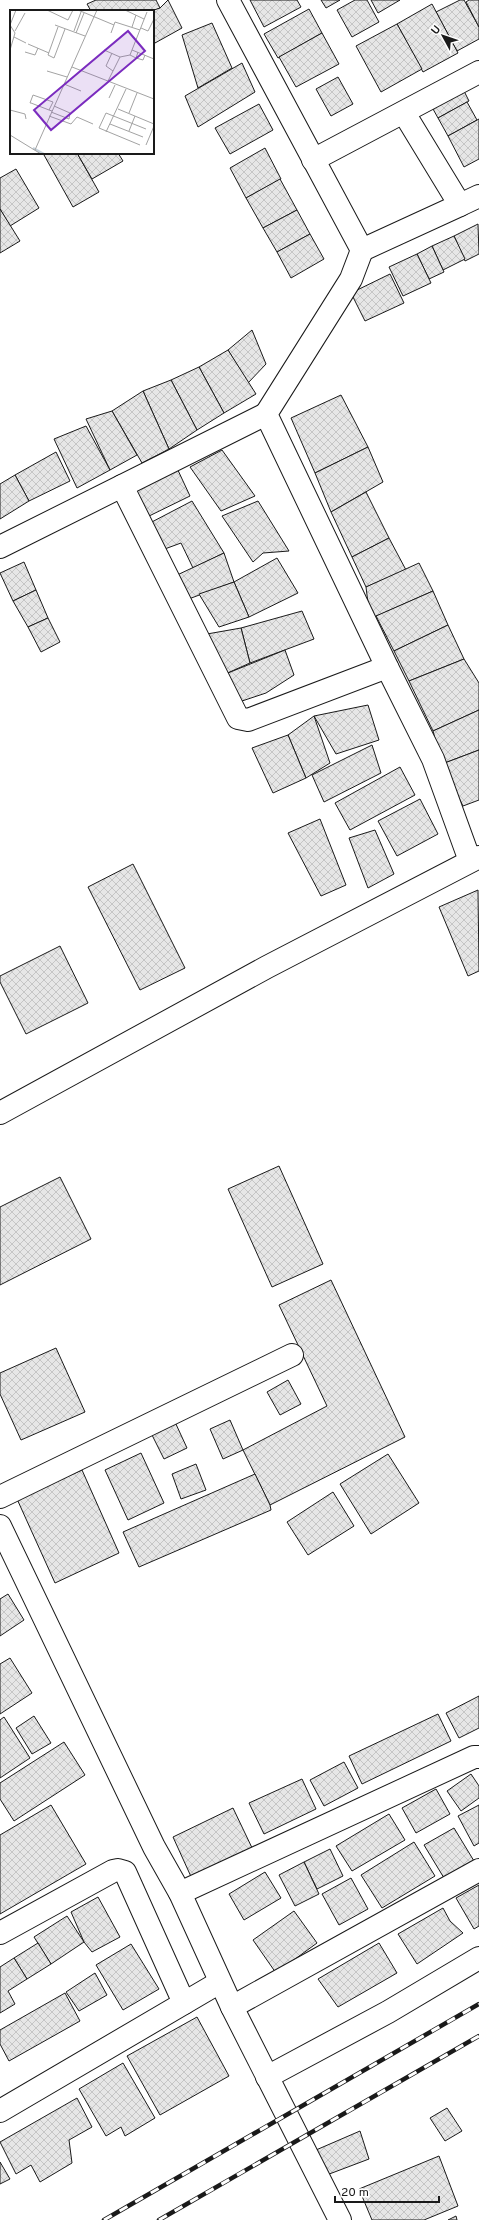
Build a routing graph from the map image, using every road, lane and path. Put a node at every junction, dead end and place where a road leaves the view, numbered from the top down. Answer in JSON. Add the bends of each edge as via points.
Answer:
{"nodes":[{"id":1,"x":228,"y":0,"type":"edge"},
{"id":2,"x":479,"y":72,"type":"edge"},
{"id":3,"x":404,"y":113,"type":"junction"},
{"id":4,"x":313,"y":160,"type":"junction"},
{"id":5,"x":469,"y":201,"type":"edge"},
{"id":6,"x":362,"y":250,"type":"junction"},
{"id":7,"x":266,"y":414,"type":"junction"},
{"id":8,"x":122,"y":486,"type":"junction"},
{"id":9,"x":0,"y":547,"type":"edge"},
{"id":10,"x":387,"y":667,"type":"junction"},
{"id":11,"x":474,"y":859,"type":"edge"},
{"id":12,"x":0,"y":1113,"type":"edge"},
{"id":13,"x":292,"y":1355,"type":"dead end"},
{"id":14,"x":0,"y":1497,"type":"edge"},
{"id":15,"x":0,"y":1526,"type":"edge"},
{"id":16,"x":479,"y":1757,"type":"edge"},
{"id":17,"x":479,"y":1870,"type":"edge"},
{"id":18,"x":180,"y":1893,"type":"junction"},
{"id":19,"x":0,"y":1933,"type":"edge"},
{"id":20,"x":479,"y":1958,"type":"edge"},
{"id":21,"x":220,"y":1982,"type":"junction"},
{"id":22,"x":184,"y":2003,"type":"junction"},
{"id":23,"x":232,"y":2007,"type":"junction"},
{"id":24,"x":267,"y":2077,"type":"junction"},
{"id":25,"x":0,"y":2111,"type":"edge"},
{"id":26,"x":340,"y":2220,"type":"edge"}],
"edges":[{"from":1,"to":4,"type":"street"},
{"from":2,"to":3,"type":"street"},
{"from":3,"to":4,"type":"street"},
{"from":3,"to":5,"type":"street"},
{"from":4,"to":6,"type":"street"},
{"from":5,"to":6,"type":"street"},
{"from":6,"to":7,"type":"street","via":[[351,279]]},
{"from":7,"to":8,"type":"street"},
{"from":7,"to":10,"type":"street"},
{"from":8,"to":9,"type":"street"},
{"from":8,"to":10,"type":"street","via":[[238,718],[248,720]]},
{"from":10,"to":11,"type":"street","via":[[433,759]]},
{"from":11,"to":12,"type":"street","via":[[267,967]]},
{"from":13,"to":14,"type":"street"},
{"from":15,"to":18,"type":"street","via":[[154,1848]]},
{"from":16,"to":18,"type":"street","via":[[474,1757]]},
{"from":17,"to":23,"type":"street"},
{"from":18,"to":21,"type":"street"},
{"from":19,"to":22,"type":"street","via":[[113,1871],[125,1872]]},
{"from":20,"to":24,"type":"street","via":[[388,2012]]},
{"from":21,"to":22,"type":"street"},
{"from":21,"to":23,"type":"street"},
{"from":22,"to":25,"type":"street"},
{"from":23,"to":24,"type":"street"},
{"from":24,"to":26,"type":"street"}]}
